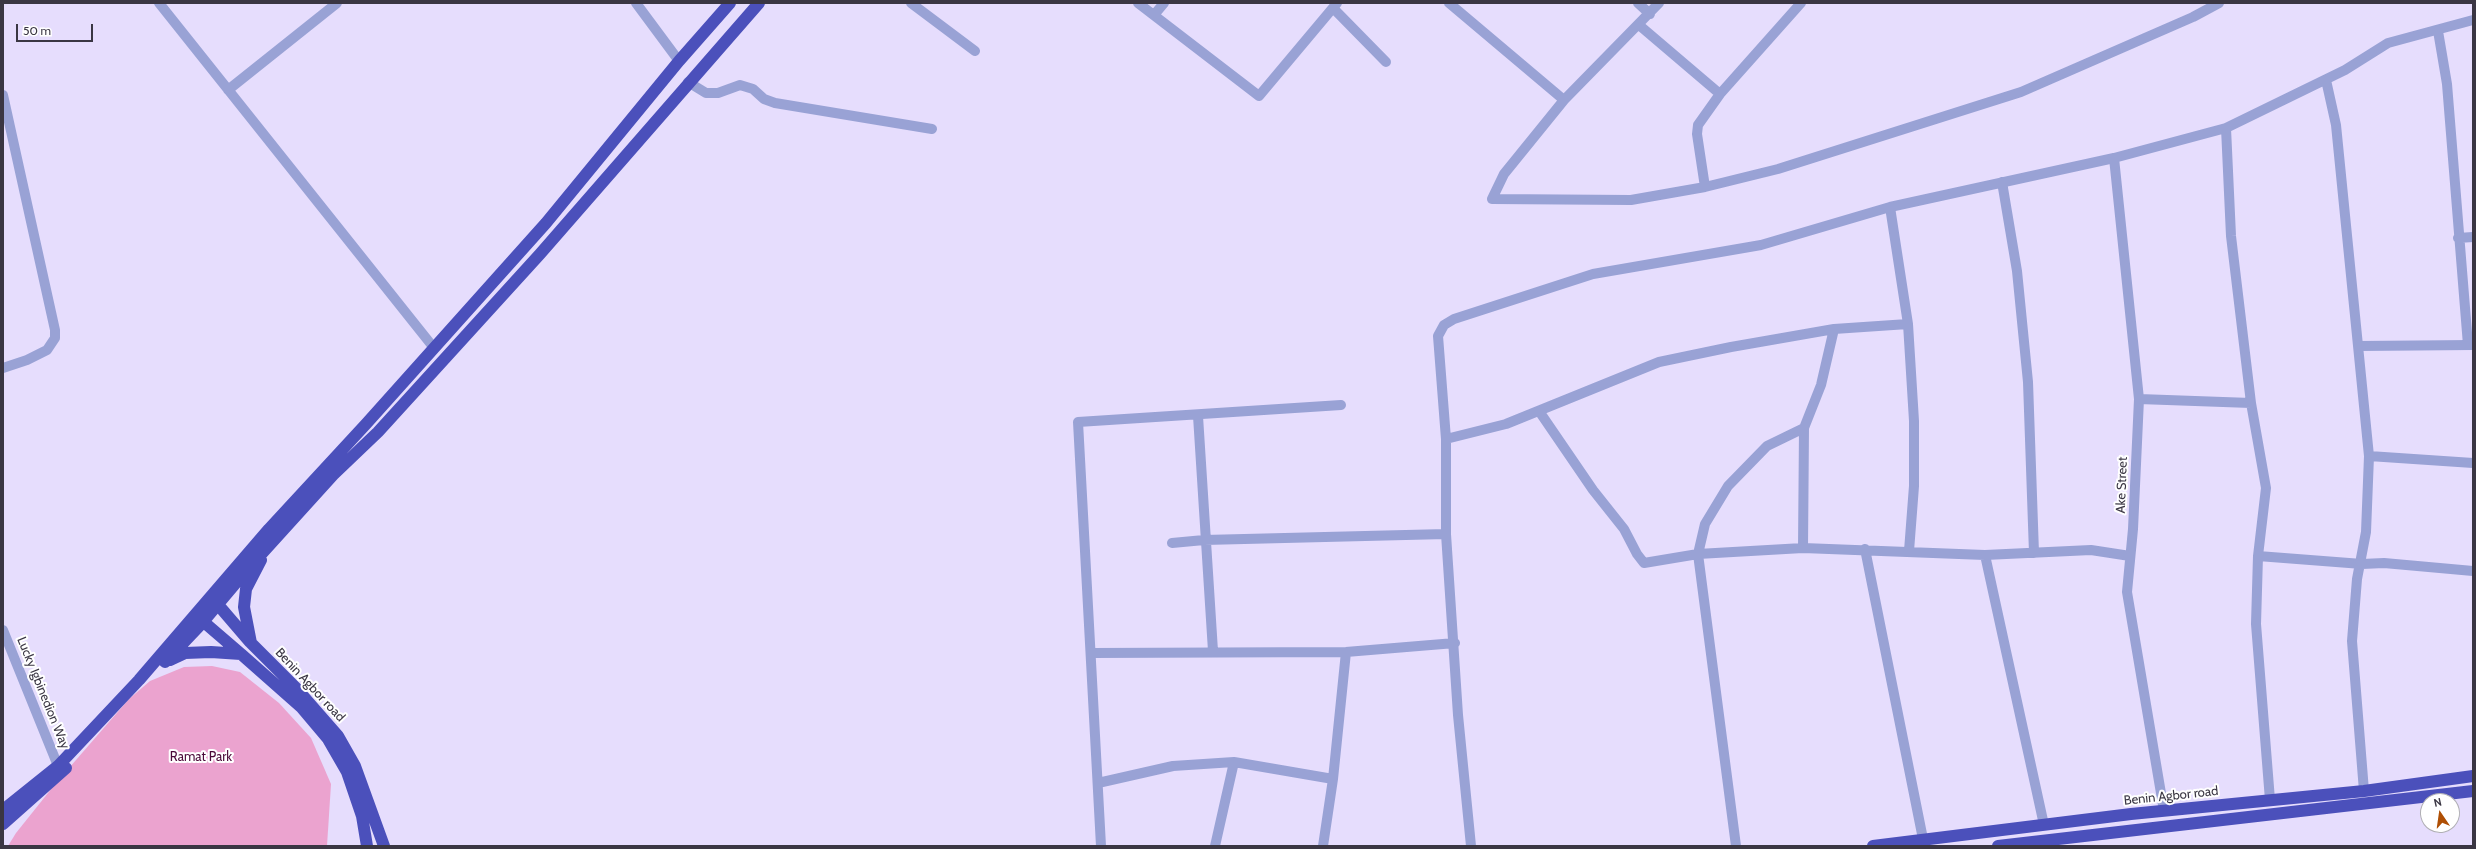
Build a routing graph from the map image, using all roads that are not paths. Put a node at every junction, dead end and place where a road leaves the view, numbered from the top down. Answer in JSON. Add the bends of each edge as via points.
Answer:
{"nodes":[{"id":1,"x":159,"y":3,"type":"edge"},
{"id":2,"x":338,"y":3,"type":"edge"},
{"id":3,"x":636,"y":3,"type":"edge"},
{"id":4,"x":730,"y":3,"type":"edge"},
{"id":5,"x":759,"y":3,"type":"edge"},
{"id":6,"x":911,"y":3,"type":"edge"},
{"id":7,"x":1138,"y":3,"type":"edge"},
{"id":8,"x":1164,"y":3,"type":"edge"},
{"id":9,"x":1449,"y":3,"type":"edge"},
{"id":10,"x":1638,"y":3,"type":"edge"},
{"id":11,"x":1659,"y":3,"type":"edge"},
{"id":12,"x":1801,"y":3,"type":"edge"},
{"id":13,"x":2219,"y":3,"type":"edge"},
{"id":14,"x":1335,"y":6,"type":"edge"},
{"id":15,"x":1650,"y":14,"type":"junction"},
{"id":16,"x":1154,"y":15,"type":"junction"},
{"id":17,"x":2473,"y":20,"type":"edge"},
{"id":18,"x":1639,"y":25,"type":"junction"},
{"id":19,"x":2438,"y":31,"type":"junction"},
{"id":20,"x":975,"y":51,"type":"dead end"},
{"id":21,"x":679,"y":61,"type":"junction"},
{"id":22,"x":1386,"y":62,"type":"dead end"},
{"id":23,"x":2326,"y":80,"type":"junction"},
{"id":24,"x":688,"y":82,"type":"junction"},
{"id":25,"x":228,"y":90,"type":"junction"},
{"id":26,"x":1720,"y":94,"type":"junction"},
{"id":27,"x":3,"y":95,"type":"edge"},
{"id":28,"x":1564,"y":100,"type":"junction"},
{"id":29,"x":2226,"y":128,"type":"junction"},
{"id":30,"x":932,"y":130,"type":"dead end"},
{"id":31,"x":2114,"y":158,"type":"junction"},
{"id":32,"x":2002,"y":182,"type":"junction"},
{"id":33,"x":1705,"y":187,"type":"junction"},
{"id":34,"x":1890,"y":207,"type":"junction"},
{"id":35,"x":2473,"y":237,"type":"edge"},
{"id":36,"x":2458,"y":238,"type":"junction"},
{"id":37,"x":1908,"y":324,"type":"junction"},
{"id":38,"x":1834,"y":329,"type":"junction"},
{"id":39,"x":2470,"y":345,"type":"edge"},
{"id":40,"x":2359,"y":346,"type":"junction"},
{"id":41,"x":434,"y":348,"type":"junction"},
{"id":42,"x":3,"y":368,"type":"edge"},
{"id":43,"x":2138,"y":399,"type":"junction"},
{"id":44,"x":2251,"y":403,"type":"junction"},
{"id":45,"x":1341,"y":405,"type":"dead end"},
{"id":46,"x":1539,"y":410,"type":"junction"},
{"id":47,"x":1198,"y":416,"type":"junction"},
{"id":48,"x":366,"y":424,"type":"junction"},
{"id":49,"x":1804,"y":428,"type":"junction"},
{"id":50,"x":378,"y":432,"type":"junction"},
{"id":51,"x":1446,"y":440,"type":"junction"},
{"id":52,"x":2369,"y":456,"type":"junction"},
{"id":53,"x":2473,"y":462,"type":"edge"},
{"id":54,"x":1446,"y":534,"type":"junction"},
{"id":55,"x":1204,"y":540,"type":"junction"},
{"id":56,"x":1172,"y":543,"type":"dead end"},
{"id":57,"x":270,"y":546,"type":"junction"},
{"id":58,"x":1803,"y":548,"type":"junction"},
{"id":59,"x":1865,"y":549,"type":"junction"},
{"id":60,"x":1909,"y":551,"type":"junction"},
{"id":61,"x":2034,"y":553,"type":"junction"},
{"id":62,"x":1698,"y":554,"type":"junction"},
{"id":63,"x":1985,"y":555,"type":"junction"},
{"id":64,"x":2130,"y":556,"type":"junction"},
{"id":65,"x":2258,"y":556,"type":"junction"},
{"id":66,"x":2362,"y":564,"type":"junction"},
{"id":67,"x":2473,"y":570,"type":"edge"},
{"id":68,"x":215,"y":601,"type":"junction"},
{"id":69,"x":200,"y":619,"type":"junction"},
{"id":70,"x":3,"y":630,"type":"edge"},
{"id":71,"x":251,"y":643,"type":"junction"},
{"id":72,"x":1455,"y":643,"type":"junction"},
{"id":73,"x":1213,"y":651,"type":"junction"},
{"id":74,"x":1346,"y":652,"type":"junction"},
{"id":75,"x":1092,"y":653,"type":"junction"},
{"id":76,"x":241,"y":654,"type":"junction"},
{"id":77,"x":165,"y":662,"type":"junction"},
{"id":78,"x":1234,"y":762,"type":"junction"},
{"id":79,"x":58,"y":766,"type":"junction"},
{"id":80,"x":2473,"y":776,"type":"edge"},
{"id":81,"x":1333,"y":779,"type":"junction"},
{"id":82,"x":1098,"y":783,"type":"junction"},
{"id":83,"x":2364,"y":791,"type":"junction"},
{"id":84,"x":2473,"y":791,"type":"edge"},
{"id":85,"x":2270,"y":800,"type":"junction"},
{"id":86,"x":3,"y":810,"type":"edge"},
{"id":87,"x":2164,"y":811,"type":"junction"},
{"id":88,"x":3,"y":824,"type":"edge"},
{"id":89,"x":2044,"y":825,"type":"junction"},
{"id":90,"x":1922,"y":839,"type":"junction"},
{"id":91,"x":367,"y":846,"type":"edge"},
{"id":92,"x":384,"y":846,"type":"edge"},
{"id":93,"x":1101,"y":846,"type":"edge"},
{"id":94,"x":1216,"y":846,"type":"edge"},
{"id":95,"x":1323,"y":846,"type":"edge"},
{"id":96,"x":1471,"y":846,"type":"edge"},
{"id":97,"x":1736,"y":846,"type":"edge"},
{"id":98,"x":1873,"y":846,"type":"edge"},
{"id":99,"x":1998,"y":846,"type":"edge"}],
"edges":[{"from":1,"to":25,"type":"street"},
{"from":2,"to":25,"type":"street"},
{"from":3,"to":21,"type":"street"},
{"from":4,"to":21,"type":"highway"},
{"from":5,"to":24,"type":"highway"},
{"from":6,"to":20,"type":"street"},
{"from":7,"to":16,"type":"street"},
{"from":8,"to":16,"type":"street"},
{"from":9,"to":28,"type":"street"},
{"from":10,"to":15,"type":"street"},
{"from":11,"to":15,"type":"street"},
{"from":12,"to":26,"type":"street"},
{"from":13,"to":33,"type":"street","via":[[2193,17],[2021,92],[1851,147]]},
{"from":14,"to":16,"type":"street","via":[[1259,96]]},
{"from":14,"to":22,"type":"street"},
{"from":15,"to":18,"type":"street"},
{"from":17,"to":19,"type":"street"},
{"from":18,"to":26,"type":"street"},
{"from":18,"to":28,"type":"street"},
{"from":19,"to":23,"type":"street","via":[[2388,43]]},
{"from":19,"to":36,"type":"street","via":[[2447,84]]},
{"from":21,"to":41,"type":"highway","via":[[546,223]]},
{"from":23,"to":29,"type":"street"},
{"from":23,"to":40,"type":"street","via":[[2336,125]]},
{"from":24,"to":30,"type":"street","via":[[706,93],[718,93],[740,85],[753,89],[764,99],[775,103]]},
{"from":24,"to":50,"type":"highway","via":[[540,254]]},
{"from":25,"to":41,"type":"street"},
{"from":26,"to":33,"type":"street","via":[[1698,125],[1697,134]]},
{"from":27,"to":42,"type":"street","via":[[55,338],[46,350]]},
{"from":28,"to":33,"type":"street","via":[[1504,174],[1492,199],[1631,200]]},
{"from":29,"to":31,"type":"street"},
{"from":29,"to":44,"type":"street","via":[[2231,236]]},
{"from":31,"to":32,"type":"street"},
{"from":31,"to":43,"type":"street","name":"Ake Street"},
{"from":32,"to":34,"type":"street"},
{"from":32,"to":61,"type":"street","via":[[2016,271],[2028,382]]},
{"from":34,"to":37,"type":"street"},
{"from":34,"to":51,"type":"street","via":[[1761,245],[1593,274],[1454,319],[1444,325],[1438,336]]},
{"from":35,"to":36,"type":"street"},
{"from":36,"to":39,"type":"street"},
{"from":37,"to":38,"type":"street"},
{"from":37,"to":60,"type":"street","via":[[1914,421],[1914,486]]},
{"from":38,"to":46,"type":"street","via":[[1659,362]]},
{"from":38,"to":49,"type":"street","via":[[1821,385]]},
{"from":39,"to":40,"type":"street"},
{"from":40,"to":52,"type":"street"},
{"from":41,"to":48,"type":"highway"},
{"from":43,"to":44,"type":"street"},
{"from":43,"to":64,"type":"street","name":"Ake Street"},
{"from":44,"to":65,"type":"street","via":[[2266,488]]},
{"from":45,"to":47,"type":"street"},
{"from":46,"to":51,"type":"street","via":[[1506,424]]},
{"from":46,"to":62,"type":"street","via":[[1588,484],[1624,529],[1644,563]]},
{"from":47,"to":55,"type":"street"},
{"from":47,"to":75,"type":"street","via":[[1078,422]]},
{"from":48,"to":50,"type":"highway"},
{"from":48,"to":68,"type":"highway","via":[[268,529]]},
{"from":49,"to":58,"type":"street"},
{"from":49,"to":62,"type":"street","via":[[1767,446],[1728,486],[1705,524]]},
{"from":50,"to":57,"type":"highway","via":[[333,475]]},
{"from":51,"to":54,"type":"street"},
{"from":52,"to":53,"type":"street"},
{"from":52,"to":66,"type":"street"},
{"from":54,"to":55,"type":"street"},
{"from":54,"to":72,"type":"street"},
{"from":55,"to":56,"type":"street"},
{"from":55,"to":73,"type":"street"},
{"from":57,"to":68,"type":"highway"},
{"from":57,"to":71,"type":"highway","via":[[246,589],[244,607]]},
{"from":58,"to":59,"type":"street"},
{"from":58,"to":62,"type":"street"},
{"from":59,"to":60,"type":"street"},
{"from":59,"to":90,"type":"street"},
{"from":60,"to":63,"type":"street"},
{"from":61,"to":63,"type":"street"},
{"from":61,"to":64,"type":"street","via":[[2091,550]]},
{"from":62,"to":97,"type":"street"},
{"from":63,"to":89,"type":"street"},
{"from":64,"to":87,"type":"street","name":"Ake Street","via":[[2127,592]]},
{"from":65,"to":66,"type":"street"},
{"from":65,"to":85,"type":"street","via":[[2256,624]]},
{"from":66,"to":67,"type":"street","via":[[2384,563]]},
{"from":66,"to":83,"type":"street","via":[[2357,579],[2352,641]]},
{"from":68,"to":69,"type":"highway"},
{"from":68,"to":71,"type":"highway","name":"Benin Agbor road"},
{"from":69,"to":76,"type":"highway"},
{"from":69,"to":77,"type":"highway"},
{"from":69,"to":79,"type":"highway"},
{"from":70,"to":79,"type":"street","name":"Lucky Igbinedion Way"},
{"from":71,"to":92,"type":"highway","name":"Benin Agbor road","via":[[296,688],[338,736],[354,766]]},
{"from":72,"to":74,"type":"street"},
{"from":72,"to":96,"type":"street","via":[[1458,715]]},
{"from":73,"to":74,"type":"street"},
{"from":73,"to":75,"type":"street"},
{"from":74,"to":81,"type":"street"},
{"from":75,"to":82,"type":"street"},
{"from":76,"to":77,"type":"highway","via":[[185,653]]},
{"from":76,"to":91,"type":"highway","via":[[301,707],[328,739],[349,779],[362,816]]},
{"from":77,"to":88,"type":"highway","via":[[60,775]]},
{"from":78,"to":81,"type":"street"},
{"from":78,"to":82,"type":"street","via":[[1173,766]]},
{"from":78,"to":94,"type":"street"},
{"from":79,"to":86,"type":"highway"},
{"from":80,"to":83,"type":"highway","name":"Benin Agbor road"},
{"from":81,"to":95,"type":"street"},
{"from":82,"to":93,"type":"street"},
{"from":83,"to":85,"type":"highway","name":"Benin Agbor road"},
{"from":84,"to":99,"type":"highway"},
{"from":85,"to":87,"type":"highway","name":"Benin Agbor road"},
{"from":87,"to":89,"type":"highway","name":"Benin Agbor road"},
{"from":89,"to":90,"type":"highway","name":"Benin Agbor road"},
{"from":90,"to":98,"type":"highway","name":"Benin Agbor road"}]}
